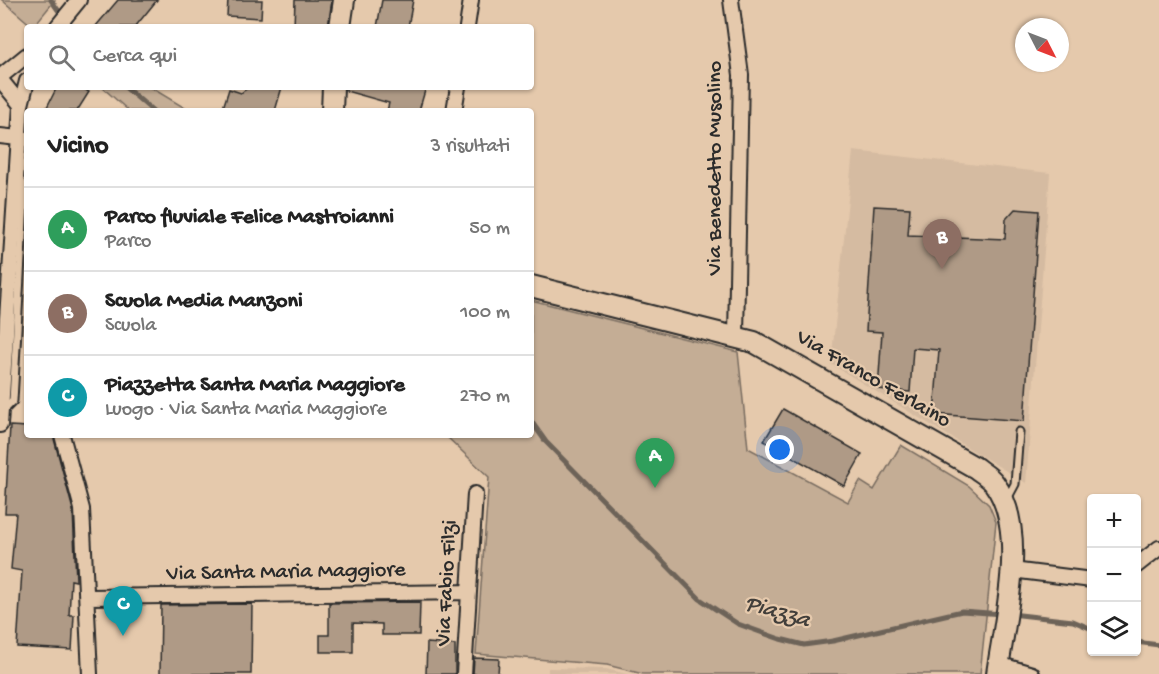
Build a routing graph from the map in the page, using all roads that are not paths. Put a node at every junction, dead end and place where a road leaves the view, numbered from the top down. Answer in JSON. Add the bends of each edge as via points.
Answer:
{"nodes":[{"id":1,"x":79,"y":0,"type":"edge"},
{"id":2,"x":344,"y":0,"type":"edge"},
{"id":3,"x":471,"y":0,"type":"edge"},
{"id":4,"x":731,"y":0,"type":"edge"},
{"id":5,"x":59,"y":24,"type":"edge"},
{"id":6,"x":340,"y":24,"type":"edge"},
{"id":7,"x":467,"y":24,"type":"edge"},
{"id":8,"x":24,"y":58,"type":"edge"},
{"id":9,"x":0,"y":78,"type":"edge"},
{"id":10,"x":25,"y":90,"type":"edge"},
{"id":11,"x":333,"y":90,"type":"edge"},
{"id":12,"x":458,"y":90,"type":"edge"},
{"id":13,"x":21,"y":105,"type":"junction"},
{"id":14,"x":332,"y":108,"type":"edge"},
{"id":15,"x":454,"y":108,"type":"edge"},
{"id":16,"x":0,"y":136,"type":"edge"},
{"id":17,"x":23,"y":138,"type":"edge"},
{"id":18,"x":534,"y":287,"type":"edge"},
{"id":19,"x":736,"y":336,"type":"junction"},
{"id":20,"x":0,"y":419,"type":"edge"},
{"id":21,"x":1019,"y":432,"type":"dead end"},
{"id":22,"x":63,"y":438,"type":"edge"},
{"id":23,"x":475,"y":494,"type":"dead end"},
{"id":24,"x":1005,"y":503,"type":"junction"},
{"id":25,"x":1159,"y":548,"type":"edge"},
{"id":26,"x":1141,"y":563,"type":"edge"},
{"id":27,"x":1012,"y":570,"type":"junction"},
{"id":28,"x":1087,"y":579,"type":"edge"},
{"id":29,"x":469,"y":592,"type":"junction"},
{"id":30,"x":88,"y":597,"type":"junction"},
{"id":31,"x":998,"y":669,"type":"edge"},
{"id":32,"x":90,"y":674,"type":"edge"},
{"id":33,"x":464,"y":674,"type":"edge"},
{"id":34,"x":1032,"y":674,"type":"edge"}],
"edges":[{"from":1,"to":5,"type":"street"},
{"from":2,"to":6,"type":"main road"},
{"from":3,"to":7,"type":"street"},
{"from":4,"to":19,"type":"street","name":"Via Benedetto Musolino","via":[[741,75]]},
{"from":8,"to":9,"type":"street"},
{"from":9,"to":13,"type":"street"},
{"from":10,"to":13,"type":"street"},
{"from":11,"to":14,"type":"main road"},
{"from":12,"to":15,"type":"street"},
{"from":13,"to":17,"type":"street"},
{"from":16,"to":17,"type":"street"},
{"from":17,"to":20,"type":"street"},
{"from":18,"to":19,"type":"main road","name":"Via Franco Ferlaino"},
{"from":19,"to":24,"type":"main road","name":"Via Franco Ferlaino","via":[[780,354],[976,468],[994,482]]},
{"from":21,"to":24,"type":"lane","via":[[1015,484]]},
{"from":22,"to":30,"type":"street","via":[[82,509]]},
{"from":23,"to":29,"type":"street","name":"Via Fabio Filzi"},
{"from":24,"to":27,"type":"main road","name":"Via Franco Ferlaino"},
{"from":25,"to":26,"type":"street"},
{"from":27,"to":28,"type":"street"},
{"from":27,"to":31,"type":"main road","name":"Via Franco Ferlaino"},
{"from":29,"to":30,"type":"street","name":"Via Santa Maria Maggiore"},
{"from":29,"to":33,"type":"street","name":"Via Fabio Filzi"},
{"from":30,"to":32,"type":"street"},
{"from":31,"to":34,"type":"street"}]}
